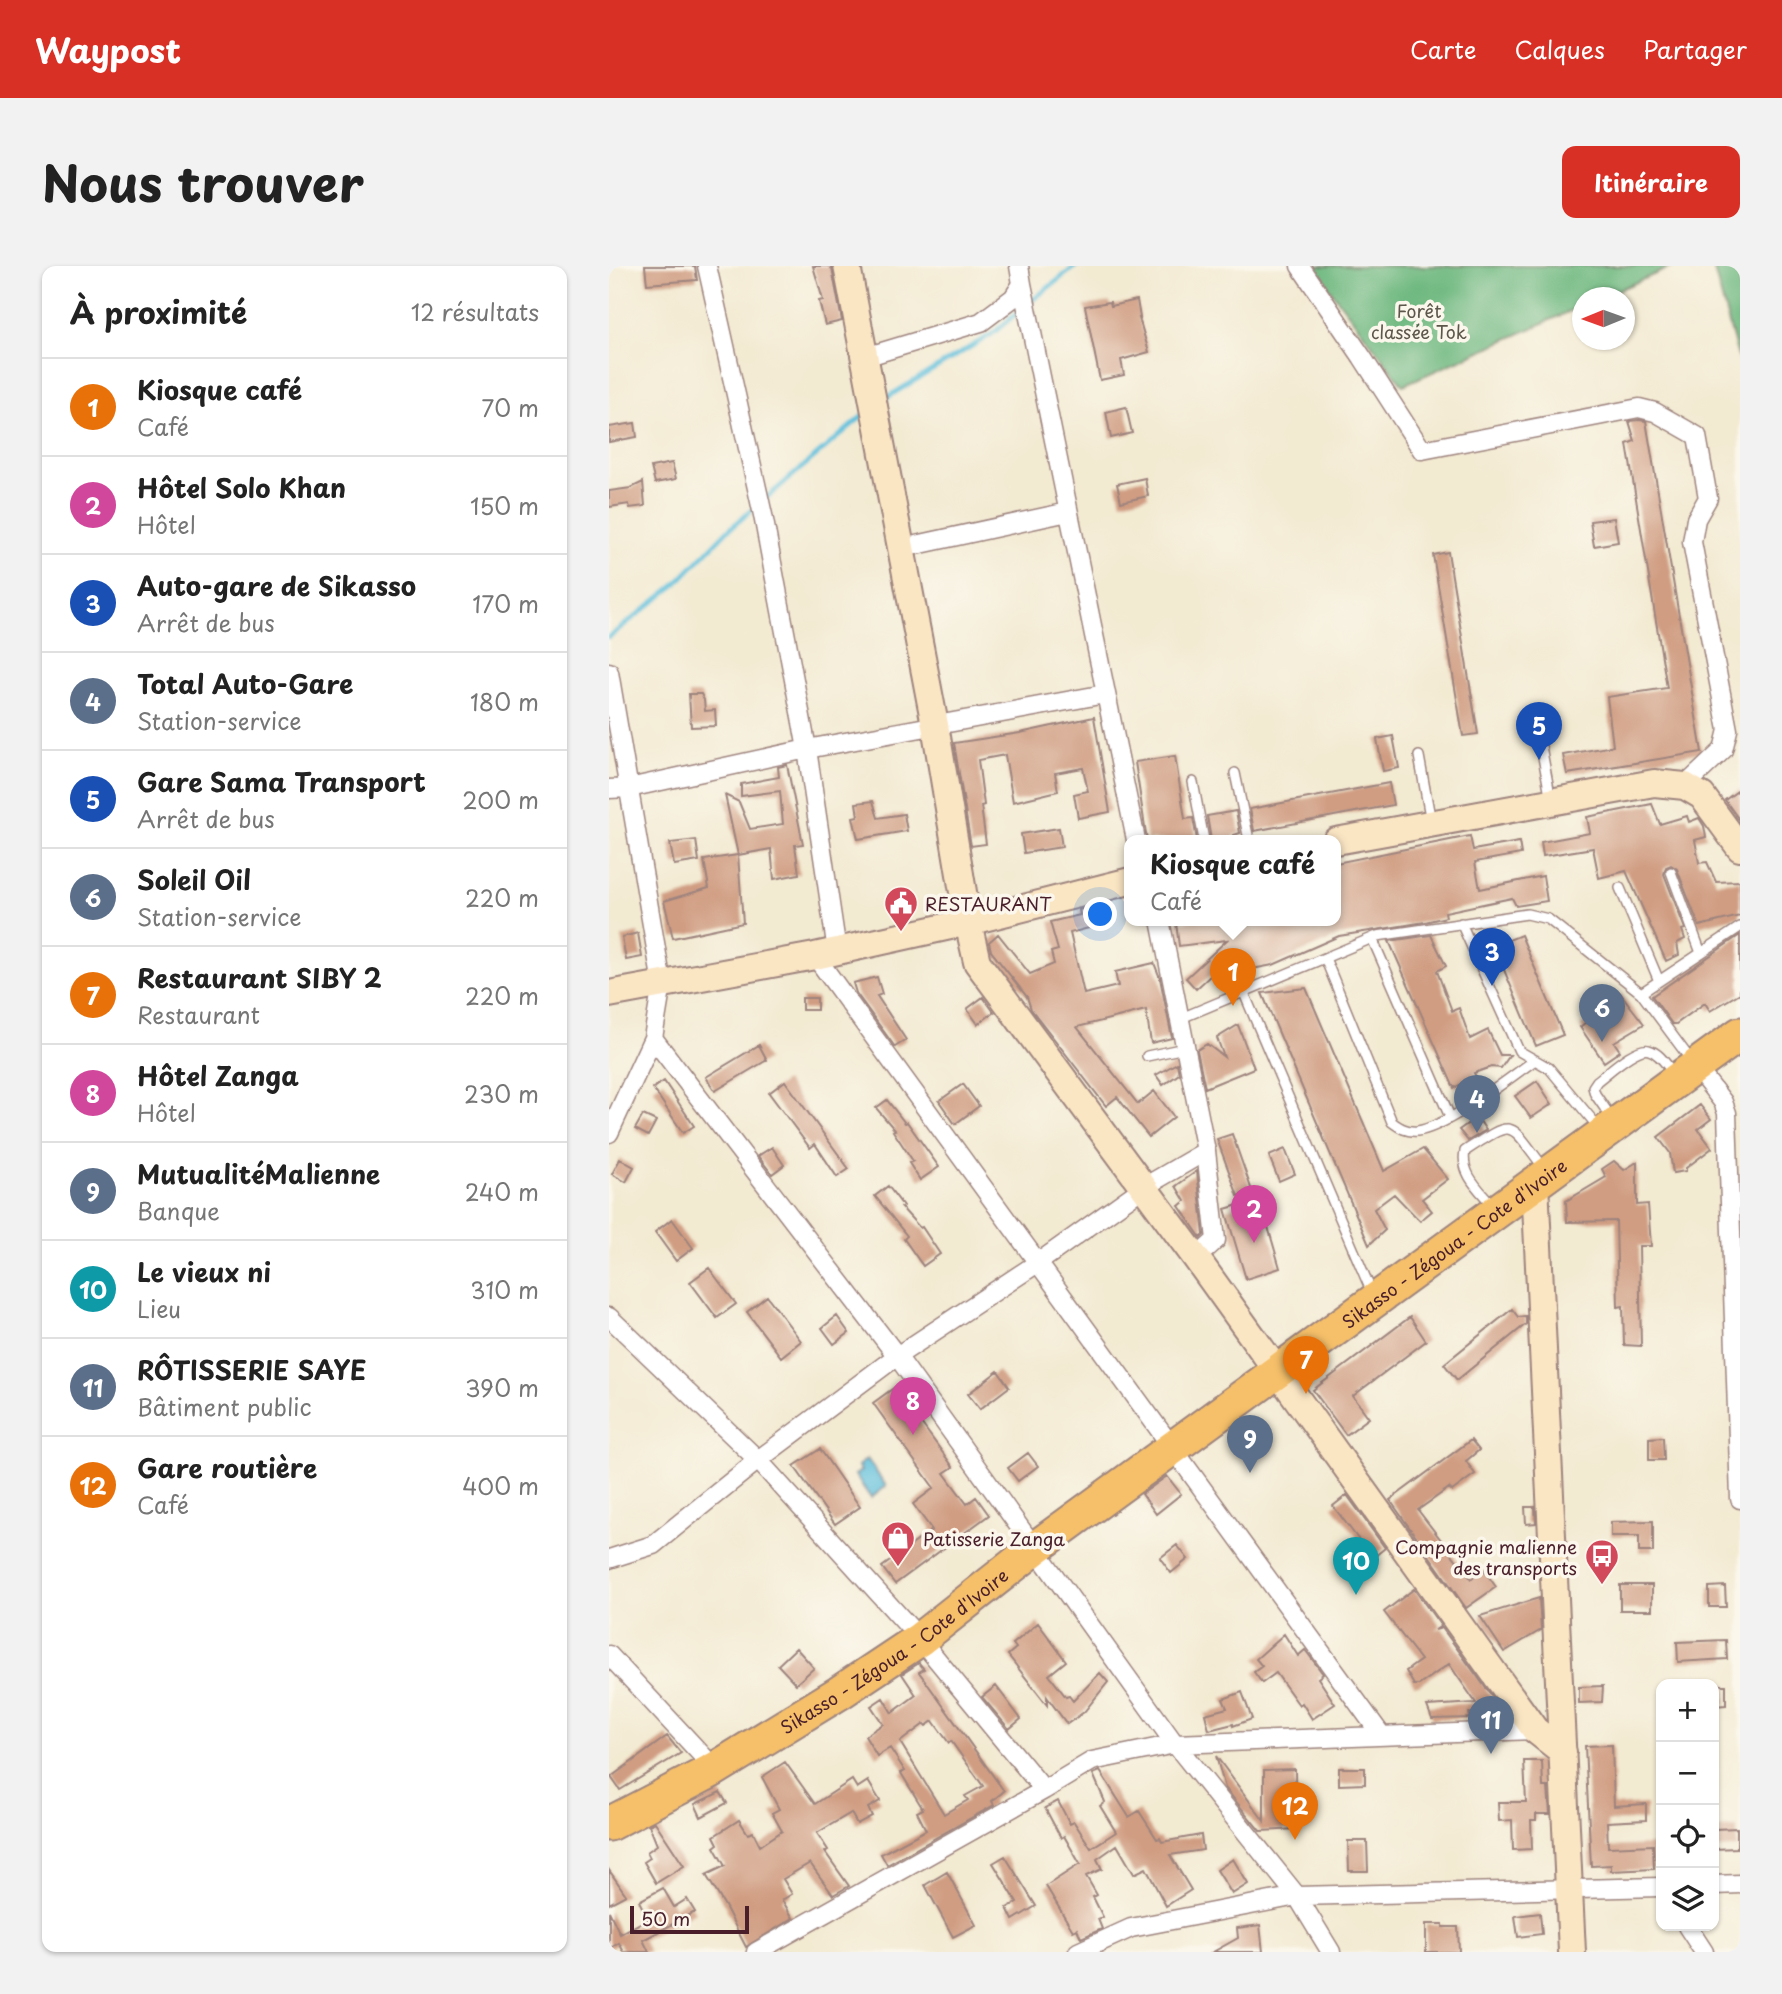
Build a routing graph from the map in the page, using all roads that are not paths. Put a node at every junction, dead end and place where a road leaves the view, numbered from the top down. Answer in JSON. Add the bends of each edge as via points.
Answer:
{"nodes":[{"id":1,"x":707,"y":266,"type":"edge"},
{"id":2,"x":847,"y":266,"type":"edge"},
{"id":3,"x":1019,"y":266,"type":"edge"},
{"id":4,"x":1300,"y":266,"type":"edge"},
{"id":5,"x":1022,"y":284,"type":"junction"},
{"id":6,"x":865,"y":357,"type":"junction"},
{"id":7,"x":1068,"y":512,"type":"junction"},
{"id":8,"x":902,"y":548,"type":"junction"},
{"id":9,"x":609,"y":672,"type":"edge"},
{"id":10,"x":1105,"y":694,"type":"junction"},
{"id":11,"x":935,"y":725,"type":"junction"},
{"id":12,"x":1538,"y":730,"type":"dead end"},
{"id":13,"x":807,"y":749,"type":"junction"},
{"id":14,"x":1419,"y":756,"type":"dead end"},
{"id":15,"x":1235,"y":773,"type":"dead end"},
{"id":16,"x":1193,"y":782,"type":"dead end"},
{"id":17,"x":1685,"y":786,"type":"junction"},
{"id":18,"x":629,"y":788,"type":"junction"},
{"id":19,"x":609,"y":789,"type":"edge"},
{"id":20,"x":1551,"y":802,"type":"junction"},
{"id":21,"x":1431,"y":824,"type":"junction"},
{"id":22,"x":1135,"y":835,"type":"edge"},
{"id":23,"x":1203,"y":835,"type":"edge"},
{"id":24,"x":1248,"y":835,"type":"edge"},
{"id":25,"x":1341,"y":840,"type":"edge"},
{"id":26,"x":1740,"y":848,"type":"edge"},
{"id":27,"x":1671,"y":872,"type":"dead end"},
{"id":28,"x":1124,"y":883,"type":"edge"},
{"id":29,"x":1620,"y":888,"type":"dead end"},
{"id":30,"x":968,"y":922,"type":"junction"},
{"id":31,"x":1461,"y":923,"type":"junction"},
{"id":32,"x":1161,"y":926,"type":"edge"},
{"id":33,"x":1740,"y":927,"type":"edge"},
{"id":34,"x":1371,"y":939,"type":"junction"},
{"id":35,"x":826,"y":953,"type":"junction"},
{"id":36,"x":1701,"y":953,"type":"junction"},
{"id":37,"x":1325,"y":958,"type":"junction"},
{"id":38,"x":1659,"y":981,"type":"junction"},
{"id":39,"x":662,"y":984,"type":"junction"},
{"id":40,"x":1244,"y":993,"type":"junction"},
{"id":41,"x":1641,"y":993,"type":"junction"},
{"id":42,"x":609,"y":994,"type":"edge"},
{"id":43,"x":1179,"y":1019,"type":"junction"},
{"id":44,"x":1740,"y":1034,"type":"edge"},
{"id":45,"x":653,"y":1038,"type":"junction"},
{"id":46,"x":1185,"y":1048,"type":"junction"},
{"id":47,"x":1147,"y":1056,"type":"dead end"},
{"id":48,"x":1535,"y":1060,"type":"junction"},
{"id":49,"x":1687,"y":1073,"type":"junction"},
{"id":50,"x":1450,"y":1117,"type":"junction"},
{"id":51,"x":1610,"y":1129,"type":"junction"},
{"id":52,"x":609,"y":1133,"type":"edge"},
{"id":53,"x":1206,"y":1151,"type":"junction"},
{"id":54,"x":1542,"y":1178,"type":"junction"},
{"id":55,"x":1144,"y":1187,"type":"junction"},
{"id":56,"x":1497,"y":1211,"type":"junction"},
{"id":57,"x":1196,"y":1258,"type":"junction"},
{"id":58,"x":1038,"y":1262,"type":"junction"},
{"id":59,"x":1375,"y":1300,"type":"junction"},
{"id":60,"x":609,"y":1317,"type":"edge"},
{"id":61,"x":897,"y":1356,"type":"junction"},
{"id":62,"x":1278,"y":1371,"type":"junction"},
{"id":63,"x":1174,"y":1448,"type":"junction"},
{"id":64,"x":758,"y":1460,"type":"junction"},
{"id":65,"x":1740,"y":1499,"type":"edge"},
{"id":66,"x":1034,"y":1549,"type":"junction"},
{"id":67,"x":609,"y":1559,"type":"edge"},
{"id":68,"x":920,"y":1639,"type":"junction"},
{"id":69,"x":609,"y":1655,"type":"edge"},
{"id":70,"x":1535,"y":1730,"type":"junction"},
{"id":71,"x":1382,"y":1736,"type":"junction"},
{"id":72,"x":1175,"y":1744,"type":"junction"},
{"id":73,"x":1563,"y":1752,"type":"junction"},
{"id":74,"x":715,"y":1769,"type":"junction"},
{"id":75,"x":1044,"y":1790,"type":"junction"},
{"id":76,"x":609,"y":1824,"type":"edge"},
{"id":77,"x":1740,"y":1884,"type":"edge"},
{"id":78,"x":1719,"y":1885,"type":"edge"},
{"id":79,"x":1656,"y":1887,"type":"edge"},
{"id":80,"x":1570,"y":1890,"type":"junction"},
{"id":81,"x":1297,"y":1896,"type":"junction"},
{"id":82,"x":1690,"y":1931,"type":"edge"},
{"id":83,"x":756,"y":1952,"type":"edge"},
{"id":84,"x":1077,"y":1952,"type":"edge"},
{"id":85,"x":1331,"y":1952,"type":"edge"},
{"id":86,"x":1571,"y":1952,"type":"edge"},
{"id":87,"x":1704,"y":1952,"type":"edge"}],
"edges":[{"from":1,"to":13,"type":"street","via":[[763,515]]},
{"from":2,"to":6,"type":"street"},
{"from":3,"to":5,"type":"street"},
{"from":4,"to":17,"type":"street","via":[[1422,450],[1639,408],[1697,436],[1708,498],[1696,519],[1692,542],[1728,730],[1723,750]]},
{"from":5,"to":6,"type":"street","via":[[1013,299],[981,322]]},
{"from":5,"to":7,"type":"street"},
{"from":6,"to":8,"type":"street"},
{"from":7,"to":8,"type":"street"},
{"from":7,"to":10,"type":"street"},
{"from":8,"to":11,"type":"street"},
{"from":9,"to":18,"type":"street"},
{"from":10,"to":11,"type":"street"},
{"from":10,"to":22,"type":"street"},
{"from":11,"to":13,"type":"street"},
{"from":11,"to":30,"type":"street"},
{"from":12,"to":20,"type":"lane"},
{"from":13,"to":18,"type":"street"},
{"from":13,"to":35,"type":"street"},
{"from":14,"to":21,"type":"lane"},
{"from":15,"to":24,"type":"lane"},
{"from":16,"to":23,"type":"lane"},
{"from":17,"to":20,"type":"street","via":[[1654,783]]},
{"from":17,"to":26,"type":"street","via":[[1702,796]]},
{"from":18,"to":19,"type":"street"},
{"from":18,"to":39,"type":"street"},
{"from":20,"to":21,"type":"street"},
{"from":21,"to":25,"type":"street"},
{"from":27,"to":36,"type":"lane"},
{"from":28,"to":30,"type":"street"},
{"from":29,"to":38,"type":"lane"},
{"from":30,"to":35,"type":"street"},
{"from":30,"to":55,"type":"street","via":[[977,962]]},
{"from":31,"to":34,"type":"lane"},
{"from":31,"to":41,"type":"lane","via":[[1527,914],[1548,919]]},
{"from":31,"to":48,"type":"lane","via":[[1520,1051]]},
{"from":32,"to":43,"type":"street"},
{"from":33,"to":36,"type":"lane"},
{"from":34,"to":37,"type":"lane"},
{"from":34,"to":50,"type":"lane"},
{"from":35,"to":39,"type":"street"},
{"from":35,"to":58,"type":"street"},
{"from":36,"to":38,"type":"lane"},
{"from":37,"to":40,"type":"lane"},
{"from":37,"to":50,"type":"lane","via":[[1392,1122],[1415,1132]]},
{"from":38,"to":41,"type":"lane"},
{"from":39,"to":42,"type":"street"},
{"from":39,"to":45,"type":"street"},
{"from":40,"to":43,"type":"lane"},
{"from":40,"to":59,"type":"lane"},
{"from":41,"to":49,"type":"lane"},
{"from":43,"to":46,"type":"street"},
{"from":44,"to":49,"type":"highway","name":"Sikasso - Zégoua - Cote d'Ivoire"},
{"from":45,"to":52,"type":"street"},
{"from":45,"to":61,"type":"street"},
{"from":46,"to":47,"type":"lane"},
{"from":46,"to":53,"type":"street"},
{"from":48,"to":50,"type":"lane"},
{"from":48,"to":51,"type":"lane","via":[[1549,1068]]},
{"from":49,"to":51,"type":"highway","name":"Sikasso - Zégoua - Cote d'Ivoire"},
{"from":49,"to":51,"type":"lane","via":[[1650,1050],[1639,1050],[1593,1087]]},
{"from":49,"to":65,"type":"street","via":[[1723,1102],[1727,1113]]},
{"from":51,"to":54,"type":"highway","name":"Sikasso - Zégoua - Cote d'Ivoire"},
{"from":53,"to":55,"type":"street"},
{"from":53,"to":57,"type":"street","via":[[1216,1240]]},
{"from":54,"to":56,"type":"highway","name":"Sikasso - Zégoua - Cote d'Ivoire"},
{"from":54,"to":56,"type":"lane","via":[[1515,1130],[1507,1127],[1465,1151],[1465,1171]]},
{"from":54,"to":73,"type":"street"},
{"from":55,"to":57,"type":"street"},
{"from":55,"to":58,"type":"street"},
{"from":56,"to":59,"type":"highway","name":"Sikasso - Zégoua - Cote d'Ivoire"},
{"from":57,"to":62,"type":"street"},
{"from":58,"to":61,"type":"street"},
{"from":58,"to":63,"type":"street"},
{"from":59,"to":62,"type":"highway","name":"Sikasso - Zégoua - Cote d'Ivoire"},
{"from":60,"to":64,"type":"street"},
{"from":61,"to":64,"type":"street"},
{"from":61,"to":66,"type":"street"},
{"from":62,"to":63,"type":"highway","name":"Sikasso - Zégoua - Cote d'Ivoire"},
{"from":62,"to":70,"type":"street"},
{"from":63,"to":66,"type":"highway","name":"Sikasso - Zégoua - Cote d'Ivoire"},
{"from":63,"to":71,"type":"street"},
{"from":64,"to":67,"type":"street","via":[[653,1545]]},
{"from":64,"to":68,"type":"street"},
{"from":66,"to":68,"type":"highway","name":"Sikasso - Zégoua - Cote d'Ivoire"},
{"from":66,"to":72,"type":"street"},
{"from":68,"to":74,"type":"highway","name":"Sikasso - Zégoua - Cote d'Ivoire"},
{"from":68,"to":75,"type":"street"},
{"from":69,"to":74,"type":"street"},
{"from":70,"to":71,"type":"street"},
{"from":70,"to":73,"type":"street"},
{"from":71,"to":72,"type":"street"},
{"from":72,"to":75,"type":"street","via":[[1092,1761]]},
{"from":72,"to":81,"type":"street"},
{"from":73,"to":80,"type":"street"},
{"from":74,"to":76,"type":"highway","name":"Sikasso - Zégoua - Cote d'Ivoire"},
{"from":75,"to":83,"type":"street"},
{"from":77,"to":78,"type":"street"},
{"from":79,"to":80,"type":"street"},
{"from":80,"to":81,"type":"street"},
{"from":80,"to":86,"type":"street"},
{"from":81,"to":84,"type":"street","via":[[1131,1928]]},
{"from":81,"to":85,"type":"street"},
{"from":82,"to":87,"type":"street"}]}
